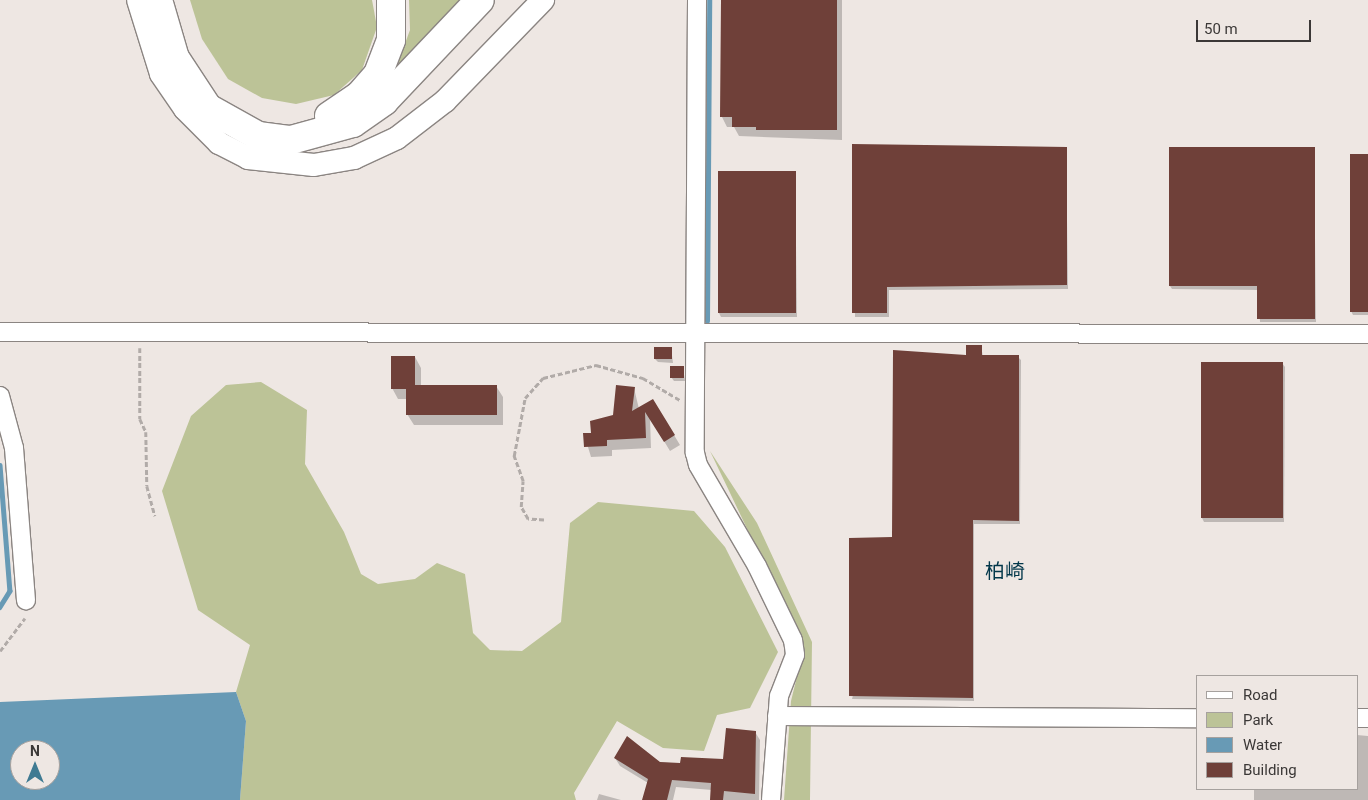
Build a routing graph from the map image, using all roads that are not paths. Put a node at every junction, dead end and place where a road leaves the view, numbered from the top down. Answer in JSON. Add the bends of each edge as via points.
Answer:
{"nodes":[{"id":1,"x":138,"y":0,"type":"edge"},
{"id":2,"x":158,"y":0,"type":"edge"},
{"id":3,"x":173,"y":0,"type":"edge"},
{"id":4,"x":391,"y":0,"type":"edge"},
{"id":5,"x":480,"y":0,"type":"edge"},
{"id":6,"x":543,"y":0,"type":"edge"},
{"id":7,"x":696,"y":0,"type":"edge"},
{"id":8,"x":0,"y":332,"type":"edge"},
{"id":9,"x":695,"y":332,"type":"junction"},
{"id":10,"x":1368,"y":334,"type":"edge"},
{"id":11,"x":0,"y":396,"type":"edge"},
{"id":12,"x":26,"y":601,"type":"road end"},
{"id":13,"x":777,"y":716,"type":"junction"},
{"id":14,"x":1196,"y":718,"type":"edge"},
{"id":15,"x":771,"y":800,"type":"edge"}],
"edges":[{"from":1,"to":6,"type":"street","via":[[161,74],[185,110],[219,143],[248,158],[314,165],[354,158],[397,138],[446,100]]},
{"from":2,"to":5,"type":"highway","via":[[175,58],[208,108],[258,136],[291,140],[353,123],[384,101]]},
{"from":3,"to":4,"type":"highway","via":[[185,44],[215,92],[233,107],[268,122],[306,124],[336,113],[378,74],[391,40]]},
{"from":7,"to":9,"type":"street"},
{"from":8,"to":9,"type":"street"},
{"from":9,"to":10,"type":"street"},
{"from":9,"to":13,"type":"street","via":[[698,465],[757,566],[793,640],[794,655],[779,696]]},
{"from":11,"to":12,"type":"street","via":[[14,448]]},
{"from":13,"to":14,"type":"street"},
{"from":13,"to":15,"type":"street"}]}
